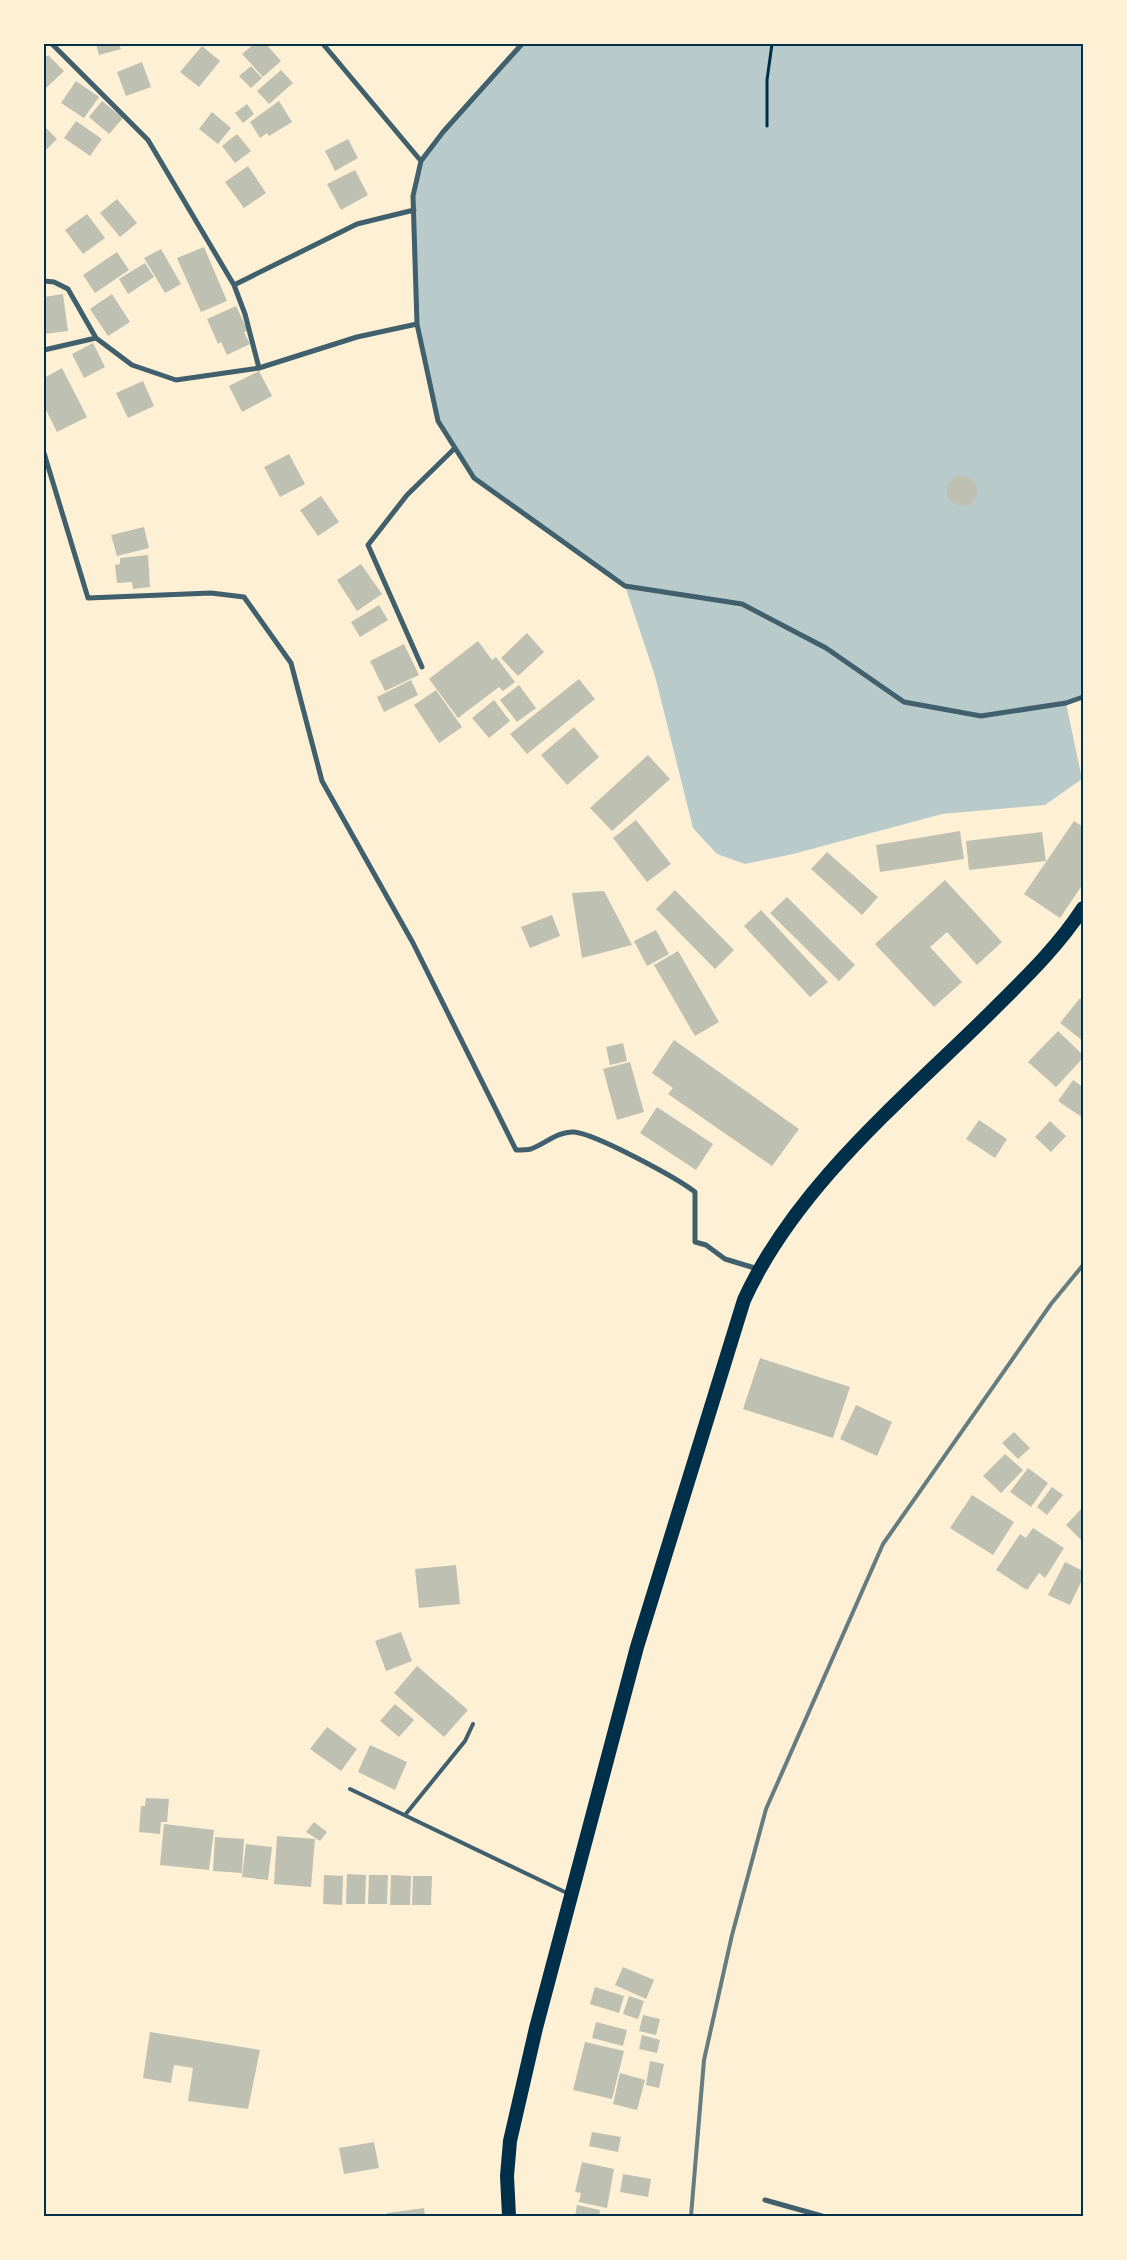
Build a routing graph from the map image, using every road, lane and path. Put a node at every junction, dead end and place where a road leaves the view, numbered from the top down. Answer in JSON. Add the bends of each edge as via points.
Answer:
{"nodes":[{"id":1,"x":52,"y":44,"type":"edge"},
{"id":2,"x":323,"y":44,"type":"edge"},
{"id":3,"x":522,"y":44,"type":"edge"},
{"id":4,"x":772,"y":44,"type":"edge"},
{"id":5,"x":767,"y":126,"type":"dead end"},
{"id":6,"x":421,"y":161,"type":"junction"},
{"id":7,"x":414,"y":210,"type":"junction"},
{"id":8,"x":44,"y":281,"type":"edge"},
{"id":9,"x":234,"y":285,"type":"junction"},
{"id":10,"x":417,"y":324,"type":"junction"},
{"id":11,"x":96,"y":338,"type":"junction"},
{"id":12,"x":44,"y":350,"type":"edge"},
{"id":13,"x":260,"y":368,"type":"junction"},
{"id":14,"x":455,"y":448,"type":"junction"},
{"id":15,"x":44,"y":453,"type":"edge"},
{"id":16,"x":422,"y":667,"type":"dead end"},
{"id":17,"x":1083,"y":697,"type":"edge"},
{"id":18,"x":1083,"y":908,"type":"edge"},
{"id":19,"x":758,"y":1269,"type":"junction"},
{"id":20,"x":473,"y":1724,"type":"dead end"},
{"id":21,"x":350,"y":1789,"type":"dead end"},
{"id":22,"x":405,"y":1815,"type":"junction"},
{"id":23,"x":571,"y":1895,"type":"junction"},
{"id":24,"x":765,"y":2200,"type":"dead end"},
{"id":25,"x":509,"y":2216,"type":"edge"},
{"id":26,"x":822,"y":2216,"type":"edge"}],
"edges":[{"from":1,"to":9,"type":"street","via":[[148,140]]},
{"from":2,"to":6,"type":"street"},
{"from":3,"to":6,"type":"street"},
{"from":4,"to":5,"type":"path","via":[[767,80]]},
{"from":6,"to":7,"type":"street","via":[[413,196]]},
{"from":7,"to":9,"type":"street","via":[[357,224]]},
{"from":7,"to":10,"type":"street"},
{"from":8,"to":11,"type":"street","via":[[54,282],[68,290]]},
{"from":9,"to":13,"type":"street"},
{"from":10,"to":13,"type":"street","via":[[357,338]]},
{"from":10,"to":14,"type":"street","via":[[438,421]]},
{"from":11,"to":12,"type":"street"},
{"from":11,"to":13,"type":"street","via":[[132,365],[176,380]]},
{"from":14,"to":16,"type":"street","via":[[407,495],[368,545]]},
{"from":14,"to":17,"type":"street","via":[[474,478],[625,586],[742,604],[826,648],[904,702],[981,716],[1066,703]]},
{"from":15,"to":19,"type":"street","via":[[88,598],[211,593],[244,598],[291,663],[322,781],[413,943],[516,1150],[530,1149],[574,1132],[596,1139],[681,1181],[696,1192],[695,1242],[706,1245],[726,1259]]},
{"from":18,"to":19,"type":"highway","via":[[1040,964],[835,1167],[784,1227]]},
{"from":19,"to":23,"type":"highway","via":[[728,1347],[645,1619]]},
{"from":20,"to":22,"type":"lane","via":[[466,1740]]},
{"from":21,"to":22,"type":"lane"},
{"from":22,"to":23,"type":"lane"},
{"from":23,"to":25,"type":"highway","via":[[510,2141],[507,2176]]},
{"from":24,"to":26,"type":"street"}]}
